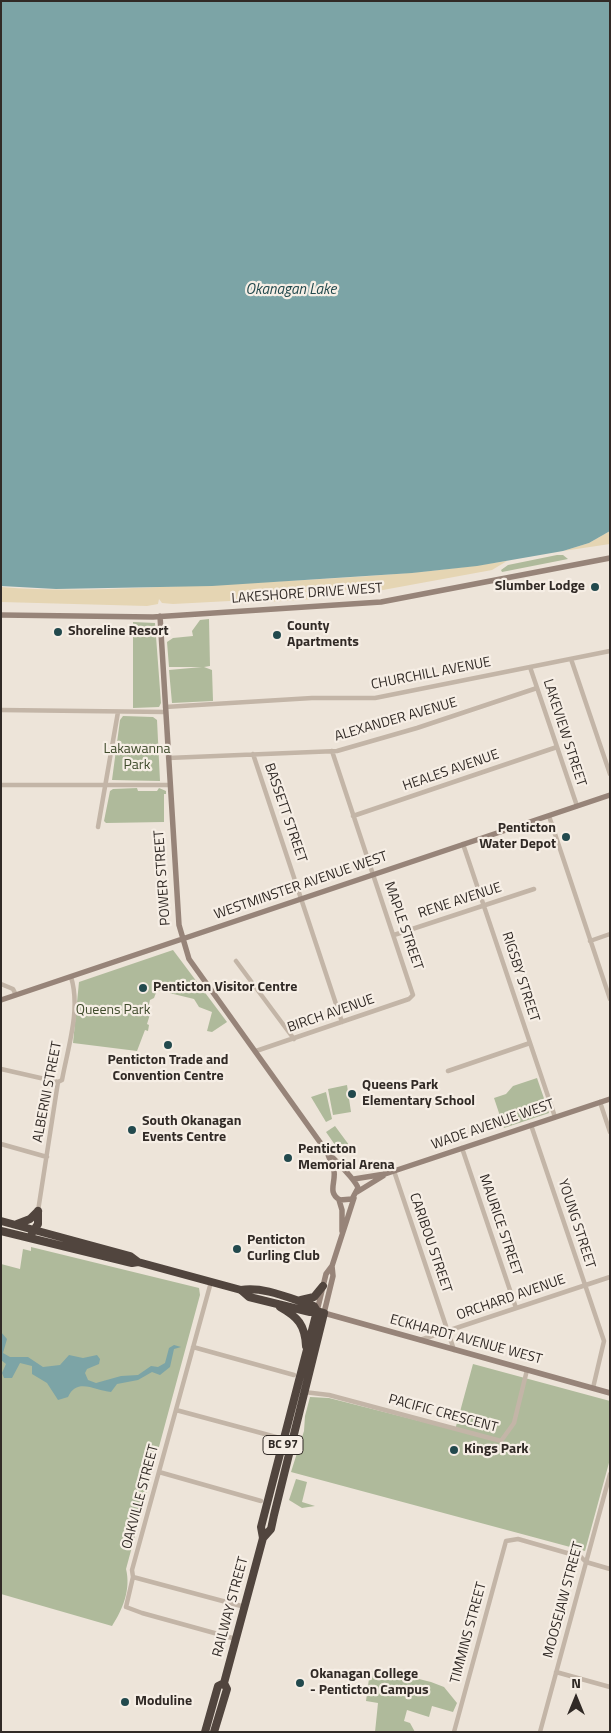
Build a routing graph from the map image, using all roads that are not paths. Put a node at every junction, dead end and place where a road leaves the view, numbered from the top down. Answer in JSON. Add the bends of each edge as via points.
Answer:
{"nodes":[{"id":1,"x":610,"y":558,"type":"edge"},
{"id":2,"x":1,"y":615,"type":"edge"},
{"id":3,"x":160,"y":616,"type":"junction"},
{"id":4,"x":610,"y":651,"type":"edge"},
{"id":5,"x":571,"y":659,"type":"junction"},
{"id":6,"x":530,"y":667,"type":"junction"},
{"id":7,"x":536,"y":688,"type":"junction"},
{"id":8,"x":1,"y":710,"type":"edge"},
{"id":9,"x":165,"y":710,"type":"junction"},
{"id":10,"x":118,"y":712,"type":"junction"},
{"id":11,"x":556,"y":747,"type":"junction"},
{"id":12,"x":332,"y":751,"type":"junction"},
{"id":13,"x":253,"y":754,"type":"junction"},
{"id":14,"x":168,"y":758,"type":"junction"},
{"id":15,"x":610,"y":774,"type":"edge"},
{"id":16,"x":1,"y":785,"type":"edge"},
{"id":17,"x":105,"y":785,"type":"junction"},
{"id":18,"x":170,"y":785,"type":"junction"},
{"id":19,"x":610,"y":795,"type":"edge"},
{"id":20,"x":577,"y":806,"type":"junction"},
{"id":21,"x":353,"y":816,"type":"junction"},
{"id":22,"x":549,"y":816,"type":"junction"},
{"id":23,"x":98,"y":826,"type":"dead end"},
{"id":24,"x":463,"y":844,"type":"junction"},
{"id":25,"x":374,"y":875,"type":"junction"},
{"id":26,"x":534,"y":888,"type":"dead end"},
{"id":27,"x":302,"y":899,"type":"junction"},
{"id":28,"x":484,"y":905,"type":"junction"},
{"id":29,"x":610,"y":934,"type":"edge"},
{"id":30,"x":394,"y":935,"type":"junction"},
{"id":31,"x":181,"y":939,"type":"junction"},
{"id":32,"x":590,"y":941,"type":"junction"},
{"id":33,"x":236,"y":961,"type":"dead end"},
{"id":34,"x":71,"y":977,"type":"junction"},
{"id":35,"x":1,"y":984,"type":"edge"},
{"id":36,"x":16,"y":995,"type":"junction"},
{"id":37,"x":412,"y":995,"type":"joint"},
{"id":38,"x":610,"y":999,"type":"edge"},
{"id":39,"x":1,"y":1000,"type":"edge"},
{"id":40,"x":342,"y":1022,"type":"junction"},
{"id":41,"x":294,"y":1039,"type":"junction"},
{"id":42,"x":530,"y":1043,"type":"junction"},
{"id":43,"x":256,"y":1051,"type":"junction"},
{"id":44,"x":1,"y":1069,"type":"edge"},
{"id":45,"x":448,"y":1071,"type":"dead end"},
{"id":46,"x":58,"y":1082,"type":"junction"},
{"id":47,"x":610,"y":1099,"type":"edge"},
{"id":48,"x":600,"y":1102,"type":"junction"},
{"id":49,"x":555,"y":1117,"type":"junction"},
{"id":50,"x":531,"y":1125,"type":"junction"},
{"id":51,"x":610,"y":1132,"type":"edge"},
{"id":52,"x":1,"y":1144,"type":"edge"},
{"id":53,"x":462,"y":1148,"type":"junction"},
{"id":54,"x":327,"y":1152,"type":"junction"},
{"id":55,"x":47,"y":1157,"type":"junction"},
{"id":56,"x":394,"y":1172,"type":"junction"},
{"id":57,"x":385,"y":1174,"type":"junction"},
{"id":58,"x":352,"y":1178,"type":"junction"},
{"id":59,"x":334,"y":1181,"type":"junction"},
{"id":60,"x":356,"y":1194,"type":"junction"},
{"id":61,"x":339,"y":1200,"type":"junction"},
{"id":62,"x":38,"y":1211,"type":"junction"},
{"id":63,"x":1,"y":1222,"type":"edge"},
{"id":64,"x":12,"y":1224,"type":"junction"},
{"id":65,"x":1,"y":1227,"type":"edge"},
{"id":66,"x":36,"y":1230,"type":"junction"},
{"id":67,"x":1,"y":1232,"type":"edge"},
{"id":68,"x":342,"y":1232,"type":"junction"},
{"id":69,"x":138,"y":1262,"type":"junction"},
{"id":70,"x":332,"y":1266,"type":"junction"},
{"id":71,"x":610,"y":1276,"type":"edge"},
{"id":72,"x":211,"y":1282,"type":"junction"},
{"id":73,"x":585,"y":1285,"type":"junction"},
{"id":74,"x":323,"y":1286,"type":"junction"},
{"id":75,"x":241,"y":1290,"type":"junction"},
{"id":76,"x":296,"y":1300,"type":"junction"},
{"id":77,"x":272,"y":1302,"type":"junction"},
{"id":78,"x":516,"y":1308,"type":"junction"},
{"id":79,"x":320,"y":1312,"type":"junction"},
{"id":80,"x":447,"y":1331,"type":"junction"},
{"id":81,"x":419,"y":1341,"type":"junction"},
{"id":82,"x":193,"y":1347,"type":"junction"},
{"id":83,"x":454,"y":1350,"type":"junction"},
{"id":84,"x":306,"y":1351,"type":"junction"},
{"id":85,"x":527,"y":1370,"type":"junction"},
{"id":86,"x":294,"y":1374,"type":"dead end"},
{"id":87,"x":593,"y":1388,"type":"junction"},
{"id":88,"x":304,"y":1392,"type":"junction"},
{"id":89,"x":610,"y":1393,"type":"edge"},
{"id":90,"x":176,"y":1410,"type":"junction"},
{"id":91,"x":276,"y":1437,"type":"dead end"},
{"id":92,"x":159,"y":1472,"type":"junction"},
{"id":93,"x":610,"y":1474,"type":"edge"},
{"id":94,"x":261,"y":1502,"type":"dead end"},
{"id":95,"x":263,"y":1538,"type":"junction"},
{"id":96,"x":586,"y":1562,"type":"junction"},
{"id":97,"x":610,"y":1569,"type":"edge"},
{"id":98,"x":133,"y":1577,"type":"junction"},
{"id":99,"x":245,"y":1607,"type":"junction"},
{"id":100,"x":236,"y":1639,"type":"junction"},
{"id":101,"x":556,"y":1672,"type":"junction"},
{"id":102,"x":224,"y":1683,"type":"junction"},
{"id":103,"x":610,"y":1687,"type":"edge"},
{"id":104,"x":205,"y":1732,"type":"edge"},
{"id":105,"x":214,"y":1732,"type":"edge"},
{"id":106,"x":454,"y":1732,"type":"edge"},
{"id":107,"x":540,"y":1732,"type":"edge"}],
"edges":[{"from":1,"to":3,"type":"street","name":"LAKESHORE DRIVE WEST","via":[[386,602]]},
{"from":2,"to":3,"type":"street","name":"LAKESHORE DRIVE WEST"},
{"from":3,"to":9,"type":"street","name":"POWER STREET"},
{"from":4,"to":5,"type":"street","name":"CHURCHILL AVENUE"},
{"from":5,"to":6,"type":"street","name":"CHURCHILL AVENUE"},
{"from":5,"to":15,"type":"street"},
{"from":6,"to":7,"type":"street","name":"LAKEVIEW STREET"},
{"from":6,"to":9,"type":"street","name":"CHURCHILL AVENUE","via":[[375,698],[312,698]]},
{"from":7,"to":11,"type":"street","name":"LAKEVIEW STREET"},
{"from":7,"to":12,"type":"street","name":"ALEXANDER AVENUE","via":[[417,728]]},
{"from":8,"to":10,"type":"street","name":"CHURCHILL AVENUE"},
{"from":9,"to":10,"type":"street","name":"CHURCHILL AVENUE"},
{"from":9,"to":14,"type":"street","name":"POWER STREET"},
{"from":10,"to":17,"type":"street"},
{"from":11,"to":20,"type":"street","name":"LAKEVIEW STREET"},
{"from":11,"to":21,"type":"street","name":"HEALES AVENUE"},
{"from":12,"to":13,"type":"street","name":"ALEXANDER AVENUE"},
{"from":12,"to":21,"type":"street","name":"MAPLE STREET"},
{"from":13,"to":14,"type":"street","name":"ALEXANDER AVENUE"},
{"from":13,"to":27,"type":"street","name":"BASSETT STREET"},
{"from":14,"to":18,"type":"street","name":"POWER STREET"},
{"from":16,"to":17,"type":"street"},
{"from":17,"to":18,"type":"street"},
{"from":17,"to":23,"type":"street"},
{"from":18,"to":31,"type":"street","name":"POWER STREET"},
{"from":19,"to":20,"type":"street","name":"WESTMINSTER AVENUE WEST"},
{"from":20,"to":22,"type":"street","name":"WESTMINSTER AVENUE WEST"},
{"from":21,"to":25,"type":"street","name":"MAPLE STREET"},
{"from":22,"to":24,"type":"street","name":"WESTMINSTER AVENUE WEST"},
{"from":22,"to":32,"type":"street"},
{"from":24,"to":25,"type":"street","name":"WESTMINSTER AVENUE WEST"},
{"from":24,"to":28,"type":"street","name":"RIGSBY STREET"},
{"from":25,"to":27,"type":"street","name":"WESTMINSTER AVENUE WEST"},
{"from":25,"to":30,"type":"street","name":"MAPLE STREET"},
{"from":26,"to":28,"type":"street","name":"RENE AVENUE"},
{"from":27,"to":31,"type":"street","name":"WESTMINSTER AVENUE WEST"},
{"from":27,"to":40,"type":"street","name":"BASSETT STREET"},
{"from":28,"to":30,"type":"street","name":"RENE AVENUE"},
{"from":28,"to":42,"type":"street","name":"RIGSBY STREET"},
{"from":29,"to":32,"type":"street"},
{"from":30,"to":37,"type":"street","name":"MAPLE STREET"},
{"from":31,"to":34,"type":"street","name":"WESTMINSTER AVENUE WEST"},
{"from":31,"to":43,"type":"street","name":"POWER STREET","via":[[189,959]]},
{"from":32,"to":38,"type":"street"},
{"from":33,"to":41,"type":"street"},
{"from":34,"to":36,"type":"street","name":"WESTMINSTER AVENUE WEST"},
{"from":34,"to":46,"type":"street","name":"ALBERNI STREET","via":[[75,1004],[62,1080]]},
{"from":35,"to":36,"type":"street","via":[[13,989]]},
{"from":36,"to":39,"type":"street","name":"WESTMINSTER AVENUE WEST"},
{"from":37,"to":40,"type":"street","name":"BIRCH AVENUE","via":[[409,1000]]},
{"from":40,"to":41,"type":"street","name":"BIRCH AVENUE"},
{"from":41,"to":43,"type":"street","name":"BIRCH AVENUE"},
{"from":42,"to":45,"type":"street"},
{"from":42,"to":49,"type":"street","name":"RIGSBY STREET"},
{"from":43,"to":54,"type":"street","name":"POWER STREET"},
{"from":44,"to":46,"type":"street"},
{"from":46,"to":55,"type":"street","name":"ALBERNI STREET"},
{"from":47,"to":48,"type":"street","name":"WADE AVENUE WEST"},
{"from":48,"to":49,"type":"street","name":"WADE AVENUE WEST"},
{"from":48,"to":51,"type":"street"},
{"from":49,"to":50,"type":"street","name":"WADE AVENUE WEST"},
{"from":50,"to":53,"type":"street","name":"WADE AVENUE WEST"},
{"from":50,"to":73,"type":"street","name":"YOUNG STREET"},
{"from":52,"to":55,"type":"street"},
{"from":53,"to":56,"type":"street","name":"WADE AVENUE WEST"},
{"from":53,"to":78,"type":"street","name":"MAURICE STREET"},
{"from":54,"to":58,"type":"street","name":"POWER STREET"},
{"from":54,"to":59,"type":"street","name":"POWER STREET"},
{"from":55,"to":62,"type":"street","name":"ALBERNI STREET"},
{"from":56,"to":57,"type":"street","name":"WADE AVENUE WEST"},
{"from":56,"to":80,"type":"street","name":"CARIBOU STREET"},
{"from":57,"to":58,"type":"street","name":"WADE AVENUE WEST"},
{"from":57,"to":60,"type":"street","name":"WADE AVENUE WEST"},
{"from":58,"to":59,"type":"street","via":[[341,1176]]},
{"from":58,"to":60,"type":"street","via":[[357,1184]]},
{"from":59,"to":61,"type":"street","via":[[332,1192]]},
{"from":60,"to":61,"type":"street","via":[[348,1200]]},
{"from":60,"to":68,"type":"street"},
{"from":61,"to":68,"type":"street"},
{"from":62,"to":64,"type":"highway","via":[[25,1222]]},
{"from":62,"to":66,"type":"highway"},
{"from":63,"to":64,"type":"highway","name":"ECKHARDT AVENUE WEST"},
{"from":64,"to":66,"type":"highway","name":"ECKHARDT AVENUE WEST"},
{"from":65,"to":66,"type":"highway","via":[[27,1234]]},
{"from":66,"to":69,"type":"highway","name":"ECKHARDT AVENUE WEST","via":[[134,1257]]},
{"from":67,"to":69,"type":"highway","name":"ECKHARDT AVENUE WEST","via":[[132,1264]]},
{"from":68,"to":70,"type":"street"},
{"from":69,"to":72,"type":"highway","name":"ECKHARDT AVENUE WEST"},
{"from":70,"to":74,"type":"street"},
{"from":70,"to":79,"type":"street","via":[[333,1276]]},
{"from":71,"to":73,"type":"street","name":"ORCHARD AVENUE"},
{"from":72,"to":75,"type":"highway","name":"ECKHARDT AVENUE WEST"},
{"from":72,"to":82,"type":"street","name":"OAKVILLE STREET"},
{"from":73,"to":78,"type":"street","name":"ORCHARD AVENUE"},
{"from":73,"to":87,"type":"street","name":"YOUNG STREET","via":[[604,1341]]},
{"from":74,"to":76,"type":"highway","via":[[314,1297]]},
{"from":74,"to":79,"type":"street"},
{"from":75,"to":76,"type":"highway","name":"ECKHARDT AVENUE WEST","via":[[251,1288]]},
{"from":75,"to":77,"type":"highway","name":"ECKHARDT AVENUE WEST","via":[[249,1296]]},
{"from":76,"to":79,"type":"highway","name":"ECKHARDT AVENUE WEST","via":[[314,1306]]},
{"from":77,"to":79,"type":"highway","name":"ECKHARDT AVENUE WEST"},
{"from":77,"to":84,"type":"highway","via":[[298,1318],[305,1332]]},
{"from":78,"to":80,"type":"street","name":"ORCHARD AVENUE"},
{"from":79,"to":81,"type":"street","name":"ECKHARDT AVENUE WEST"},
{"from":79,"to":84,"type":"highway","name":"RAILWAY STREET","number":"BC 97"},
{"from":79,"to":88,"type":"highway","name":"RAILWAY STREET","number":"BC 97"},
{"from":80,"to":81,"type":"street","name":"ORCHARD AVENUE"},
{"from":80,"to":83,"type":"street","name":"CARIBOU STREET"},
{"from":81,"to":83,"type":"street","name":"ECKHARDT AVENUE WEST"},
{"from":82,"to":86,"type":"street"},
{"from":82,"to":90,"type":"street","name":"OAKVILLE STREET"},
{"from":83,"to":85,"type":"street","name":"ECKHARDT AVENUE WEST"},
{"from":84,"to":95,"type":"highway","name":"RAILWAY STREET","number":"BC 97","via":[[262,1527]]},
{"from":85,"to":87,"type":"street","name":"ECKHARDT AVENUE WEST"},
{"from":85,"to":88,"type":"street","name":"PACIFIC CRESCENT","via":[[514,1423],[501,1441],[329,1395]]},
{"from":87,"to":89,"type":"street","name":"ECKHARDT AVENUE WEST"},
{"from":88,"to":95,"type":"highway","name":"RAILWAY STREET","number":"BC 97","via":[[272,1522]]},
{"from":90,"to":91,"type":"street"},
{"from":90,"to":92,"type":"street","name":"OAKVILLE STREET"},
{"from":92,"to":94,"type":"street"},
{"from":92,"to":98,"type":"street","name":"OAKVILLE STREET","via":[[132,1570]]},
{"from":93,"to":96,"type":"street","name":"MOOSEJAW STREET"},
{"from":95,"to":99,"type":"highway","name":"RAILWAY STREET","number":"BC 97"},
{"from":96,"to":97,"type":"street"},
{"from":96,"to":101,"type":"street","name":"MOOSEJAW STREET"},
{"from":96,"to":106,"type":"street","name":"TIMMINS STREET","via":[[581,1557],[518,1539],[506,1541]]},
{"from":98,"to":99,"type":"street"},
{"from":98,"to":100,"type":"street","name":"OAKVILLE STREET","via":[[126,1607]]},
{"from":99,"to":100,"type":"highway","name":"RAILWAY STREET","number":"BC 97"},
{"from":100,"to":102,"type":"highway","name":"RAILWAY STREET","number":"BC 97"},
{"from":101,"to":103,"type":"street"},
{"from":101,"to":107,"type":"street","name":"MOOSEJAW STREET"},
{"from":102,"to":104,"type":"highway","name":"RAILWAY STREET","number":"BC 97","via":[[218,1686]]},
{"from":102,"to":105,"type":"highway","name":"RAILWAY STREET","number":"BC 97","via":[[227,1689]]}]}
